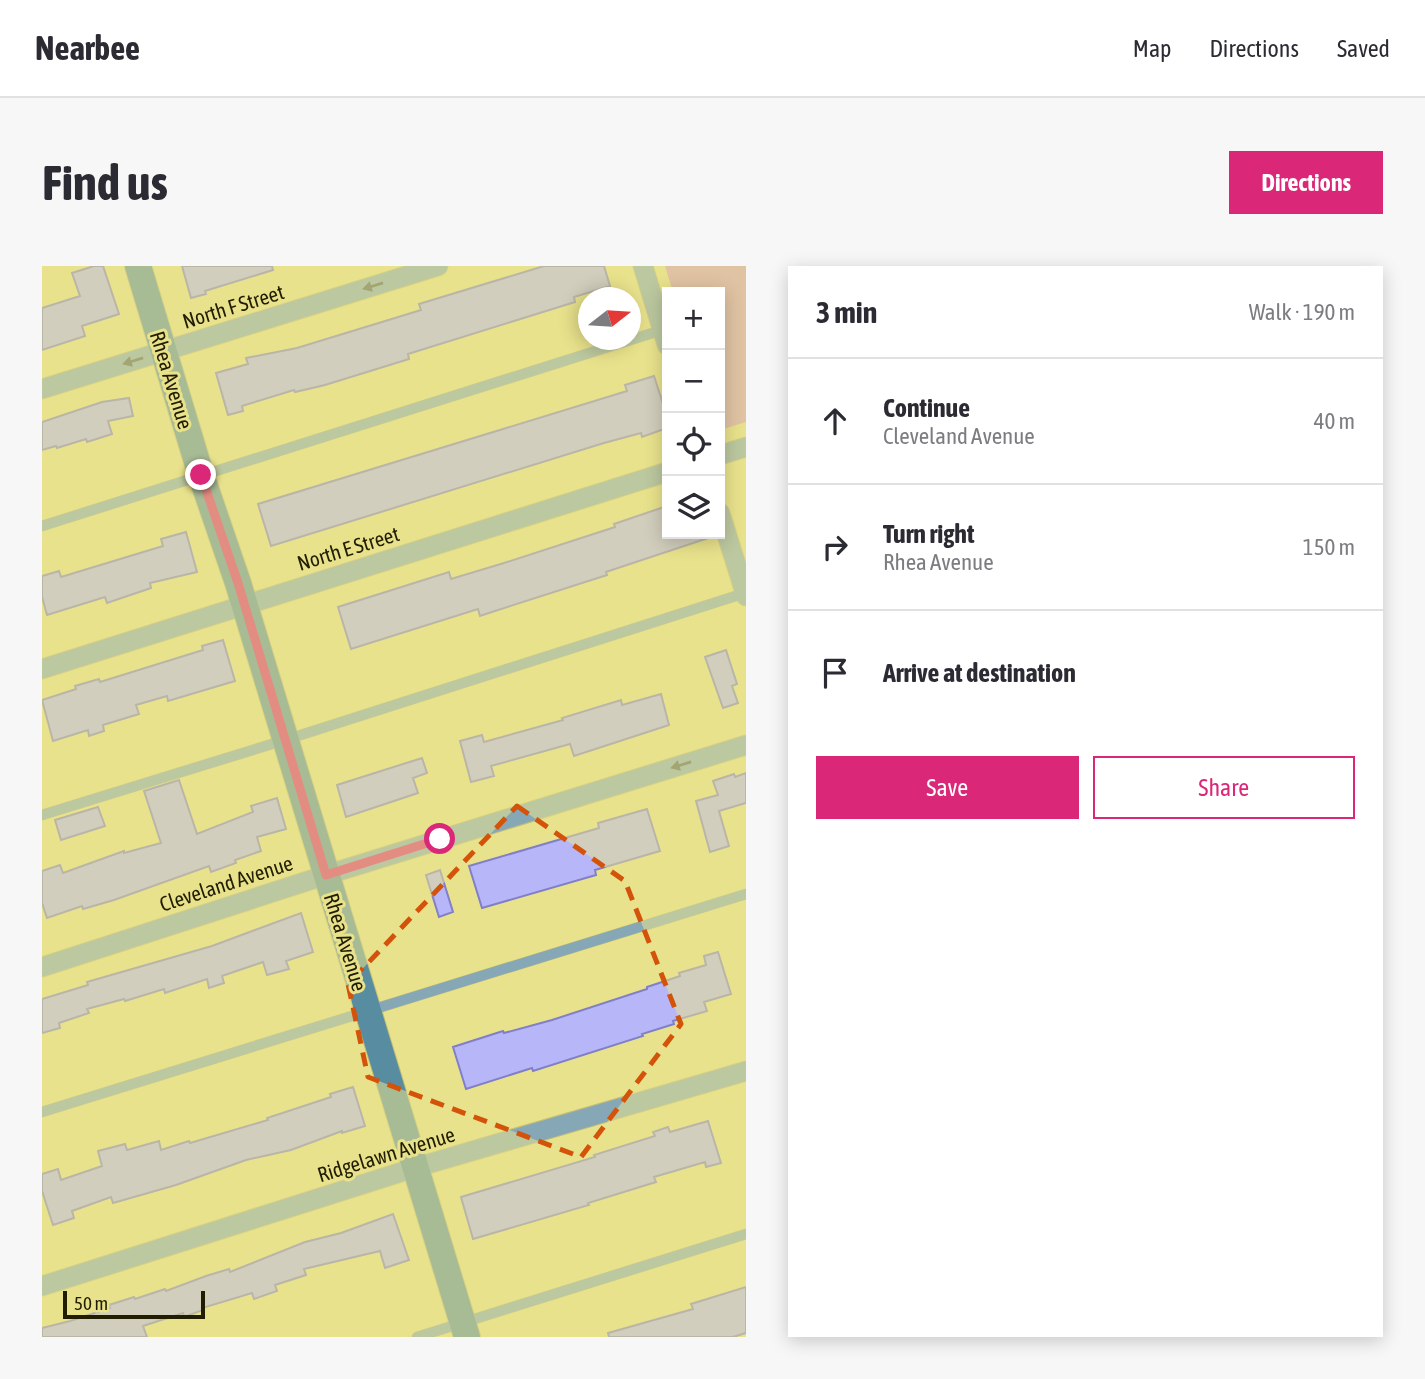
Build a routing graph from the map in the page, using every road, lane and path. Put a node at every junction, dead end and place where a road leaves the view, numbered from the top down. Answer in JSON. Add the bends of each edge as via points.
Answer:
{"nodes":[{"id":1,"x":138,"y":266,"type":"edge"},
{"id":2,"x":438,"y":266,"type":"edge"},
{"id":3,"x":643,"y":266,"type":"edge"},
{"id":4,"x":662,"y":328,"type":"edge"},
{"id":5,"x":662,"y":339,"type":"edge"},
{"id":6,"x":164,"y":351,"type":"junction"},
{"id":7,"x":42,"y":389,"type":"edge"},
{"id":8,"x":746,"y":447,"type":"edge"},
{"id":9,"x":725,"y":454,"type":"edge"},
{"id":10,"x":662,"y":474,"type":"edge"},
{"id":11,"x":201,"y":475,"type":"junction"},
{"id":12,"x":42,"y":526,"type":"edge"},
{"id":13,"x":725,"y":529,"type":"edge"},
{"id":14,"x":746,"y":594,"type":"edge"},
{"id":15,"x":244,"y":604,"type":"junction"},
{"id":16,"x":42,"y":669,"type":"edge"},
{"id":17,"x":285,"y":740,"type":"junction"},
{"id":18,"x":746,"y":745,"type":"edge"},
{"id":19,"x":42,"y":815,"type":"edge"},
{"id":20,"x":326,"y":875,"type":"junction"},
{"id":21,"x":746,"y":894,"type":"edge"},
{"id":22,"x":42,"y":967,"type":"edge"},
{"id":23,"x":367,"y":1010,"type":"junction"},
{"id":24,"x":746,"y":1071,"type":"edge"},
{"id":25,"x":42,"y":1112,"type":"edge"},
{"id":26,"x":414,"y":1168,"type":"junction"},
{"id":27,"x":746,"y":1234,"type":"edge"},
{"id":28,"x":42,"y":1286,"type":"edge"},
{"id":29,"x":464,"y":1330,"type":"edge"},
{"id":30,"x":417,"y":1337,"type":"edge"}],
"edges":[{"from":1,"to":6,"type":"street","name":"Rhea Avenue"},
{"from":2,"to":6,"type":"street","name":"North F Street","one_way":true},
{"from":3,"to":4,"type":"street"},
{"from":5,"to":11,"type":"lane"},
{"from":6,"to":7,"type":"street","name":"North F Street","one_way":true},
{"from":6,"to":11,"type":"street","name":"Rhea Avenue"},
{"from":8,"to":9,"type":"street"},
{"from":10,"to":15,"type":"street","name":"North E Street"},
{"from":11,"to":12,"type":"lane"},
{"from":11,"to":15,"type":"street","name":"Rhea Avenue"},
{"from":13,"to":14,"type":"street"},
{"from":14,"to":17,"type":"lane"},
{"from":15,"to":16,"type":"street","name":"North E Street"},
{"from":15,"to":17,"type":"street","name":"Rhea Avenue"},
{"from":17,"to":19,"type":"lane"},
{"from":17,"to":20,"type":"street","name":"Rhea Avenue"},
{"from":18,"to":20,"type":"street","name":"Cleveland Avenue","one_way":true},
{"from":20,"to":22,"type":"street","name":"Cleveland Avenue"},
{"from":20,"to":23,"type":"street","name":"Rhea Avenue"},
{"from":21,"to":23,"type":"lane"},
{"from":23,"to":25,"type":"lane"},
{"from":23,"to":26,"type":"street","name":"Rhea Avenue"},
{"from":24,"to":26,"type":"street","name":"Ridgelawn Avenue"},
{"from":26,"to":28,"type":"street","name":"Ridgelawn Avenue"},
{"from":26,"to":29,"type":"street","name":"Rhea Avenue"},
{"from":27,"to":29,"type":"lane"},
{"from":29,"to":30,"type":"lane"}]}
